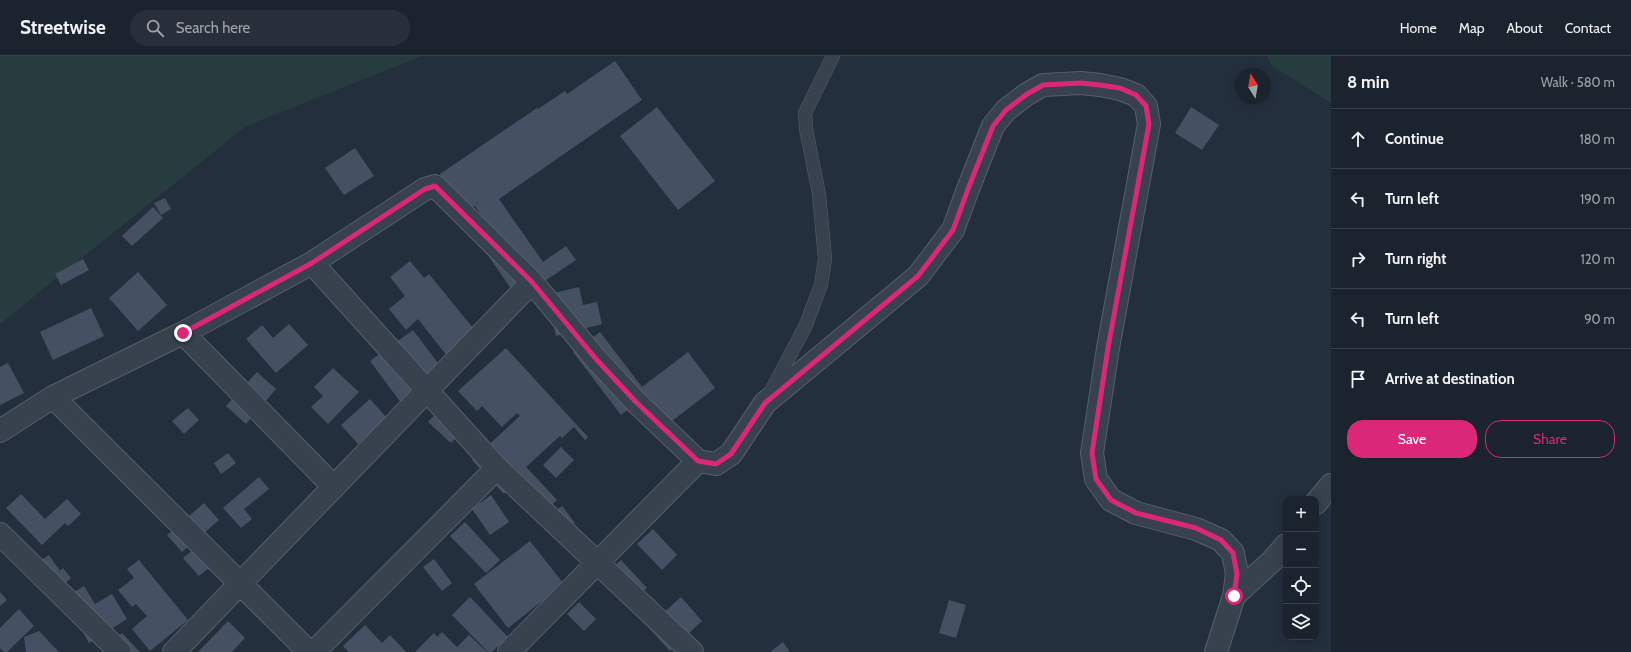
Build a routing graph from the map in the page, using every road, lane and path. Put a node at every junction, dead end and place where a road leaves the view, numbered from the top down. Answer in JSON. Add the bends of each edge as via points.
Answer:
{"nodes":[{"id":1,"x":833,"y":56,"type":"edge"},
{"id":2,"x":312,"y":263,"type":"junction"},
{"id":3,"x":532,"y":282,"type":"junction"},
{"id":4,"x":183,"y":333,"type":"junction"},
{"id":5,"x":427,"y":391,"type":"junction"},
{"id":6,"x":53,"y":397,"type":"junction"},
{"id":7,"x":765,"y":403,"type":"junction"},
{"id":8,"x":0,"y":431,"type":"edge"},
{"id":9,"x":698,"y":461,"type":"junction"},
{"id":10,"x":497,"y":468,"type":"junction"},
{"id":11,"x":1331,"y":485,"type":"edge"},
{"id":12,"x":334,"y":487,"type":"junction"},
{"id":13,"x":1319,"y":499,"type":"edge"},
{"id":14,"x":0,"y":534,"type":"edge"},
{"id":15,"x":1283,"y":548,"type":"edge"},
{"id":16,"x":598,"y":562,"type":"junction"},
{"id":17,"x":240,"y":584,"type":"junction"},
{"id":18,"x":1234,"y":596,"type":"junction"},
{"id":19,"x":120,"y":652,"type":"edge"},
{"id":20,"x":174,"y":652,"type":"edge"},
{"id":21,"x":308,"y":652,"type":"edge"},
{"id":22,"x":314,"y":652,"type":"edge"},
{"id":23,"x":509,"y":652,"type":"edge"},
{"id":24,"x":692,"y":652,"type":"edge"},
{"id":25,"x":1216,"y":652,"type":"edge"}],
"edges":[{"from":1,"to":7,"type":"lane","via":[[805,113],[825,259],[821,285],[806,327]]},
{"from":2,"to":3,"type":"street","via":[[425,189],[435,186]]},
{"from":2,"to":4,"type":"street"},
{"from":2,"to":5,"type":"street"},
{"from":3,"to":5,"type":"street"},
{"from":3,"to":9,"type":"street","via":[[606,370]]},
{"from":4,"to":6,"type":"street"},
{"from":4,"to":12,"type":"street"},
{"from":5,"to":10,"type":"street"},
{"from":5,"to":12,"type":"street"},
{"from":6,"to":8,"type":"street"},
{"from":6,"to":17,"type":"street"},
{"from":7,"to":9,"type":"street","via":[[731,454],[716,464]]},
{"from":7,"to":18,"type":"street","via":[[918,276],[953,230],[993,126],[1006,110],[1043,85],[1081,83],[1120,88],[1136,95],[1146,106],[1149,124],[1108,348],[1092,453],[1096,479],[1111,500],[1136,513],[1196,528],[1221,540],[1233,553],[1237,574]]},
{"from":9,"to":16,"type":"street"},
{"from":10,"to":16,"type":"street"},
{"from":10,"to":22,"type":"street"},
{"from":11,"to":13,"type":"street"},
{"from":12,"to":17,"type":"street"},
{"from":14,"to":19,"type":"street"},
{"from":15,"to":18,"type":"street"},
{"from":16,"to":23,"type":"street"},
{"from":16,"to":24,"type":"street"},
{"from":17,"to":20,"type":"street"},
{"from":17,"to":21,"type":"street"},
{"from":18,"to":25,"type":"street"}]}
